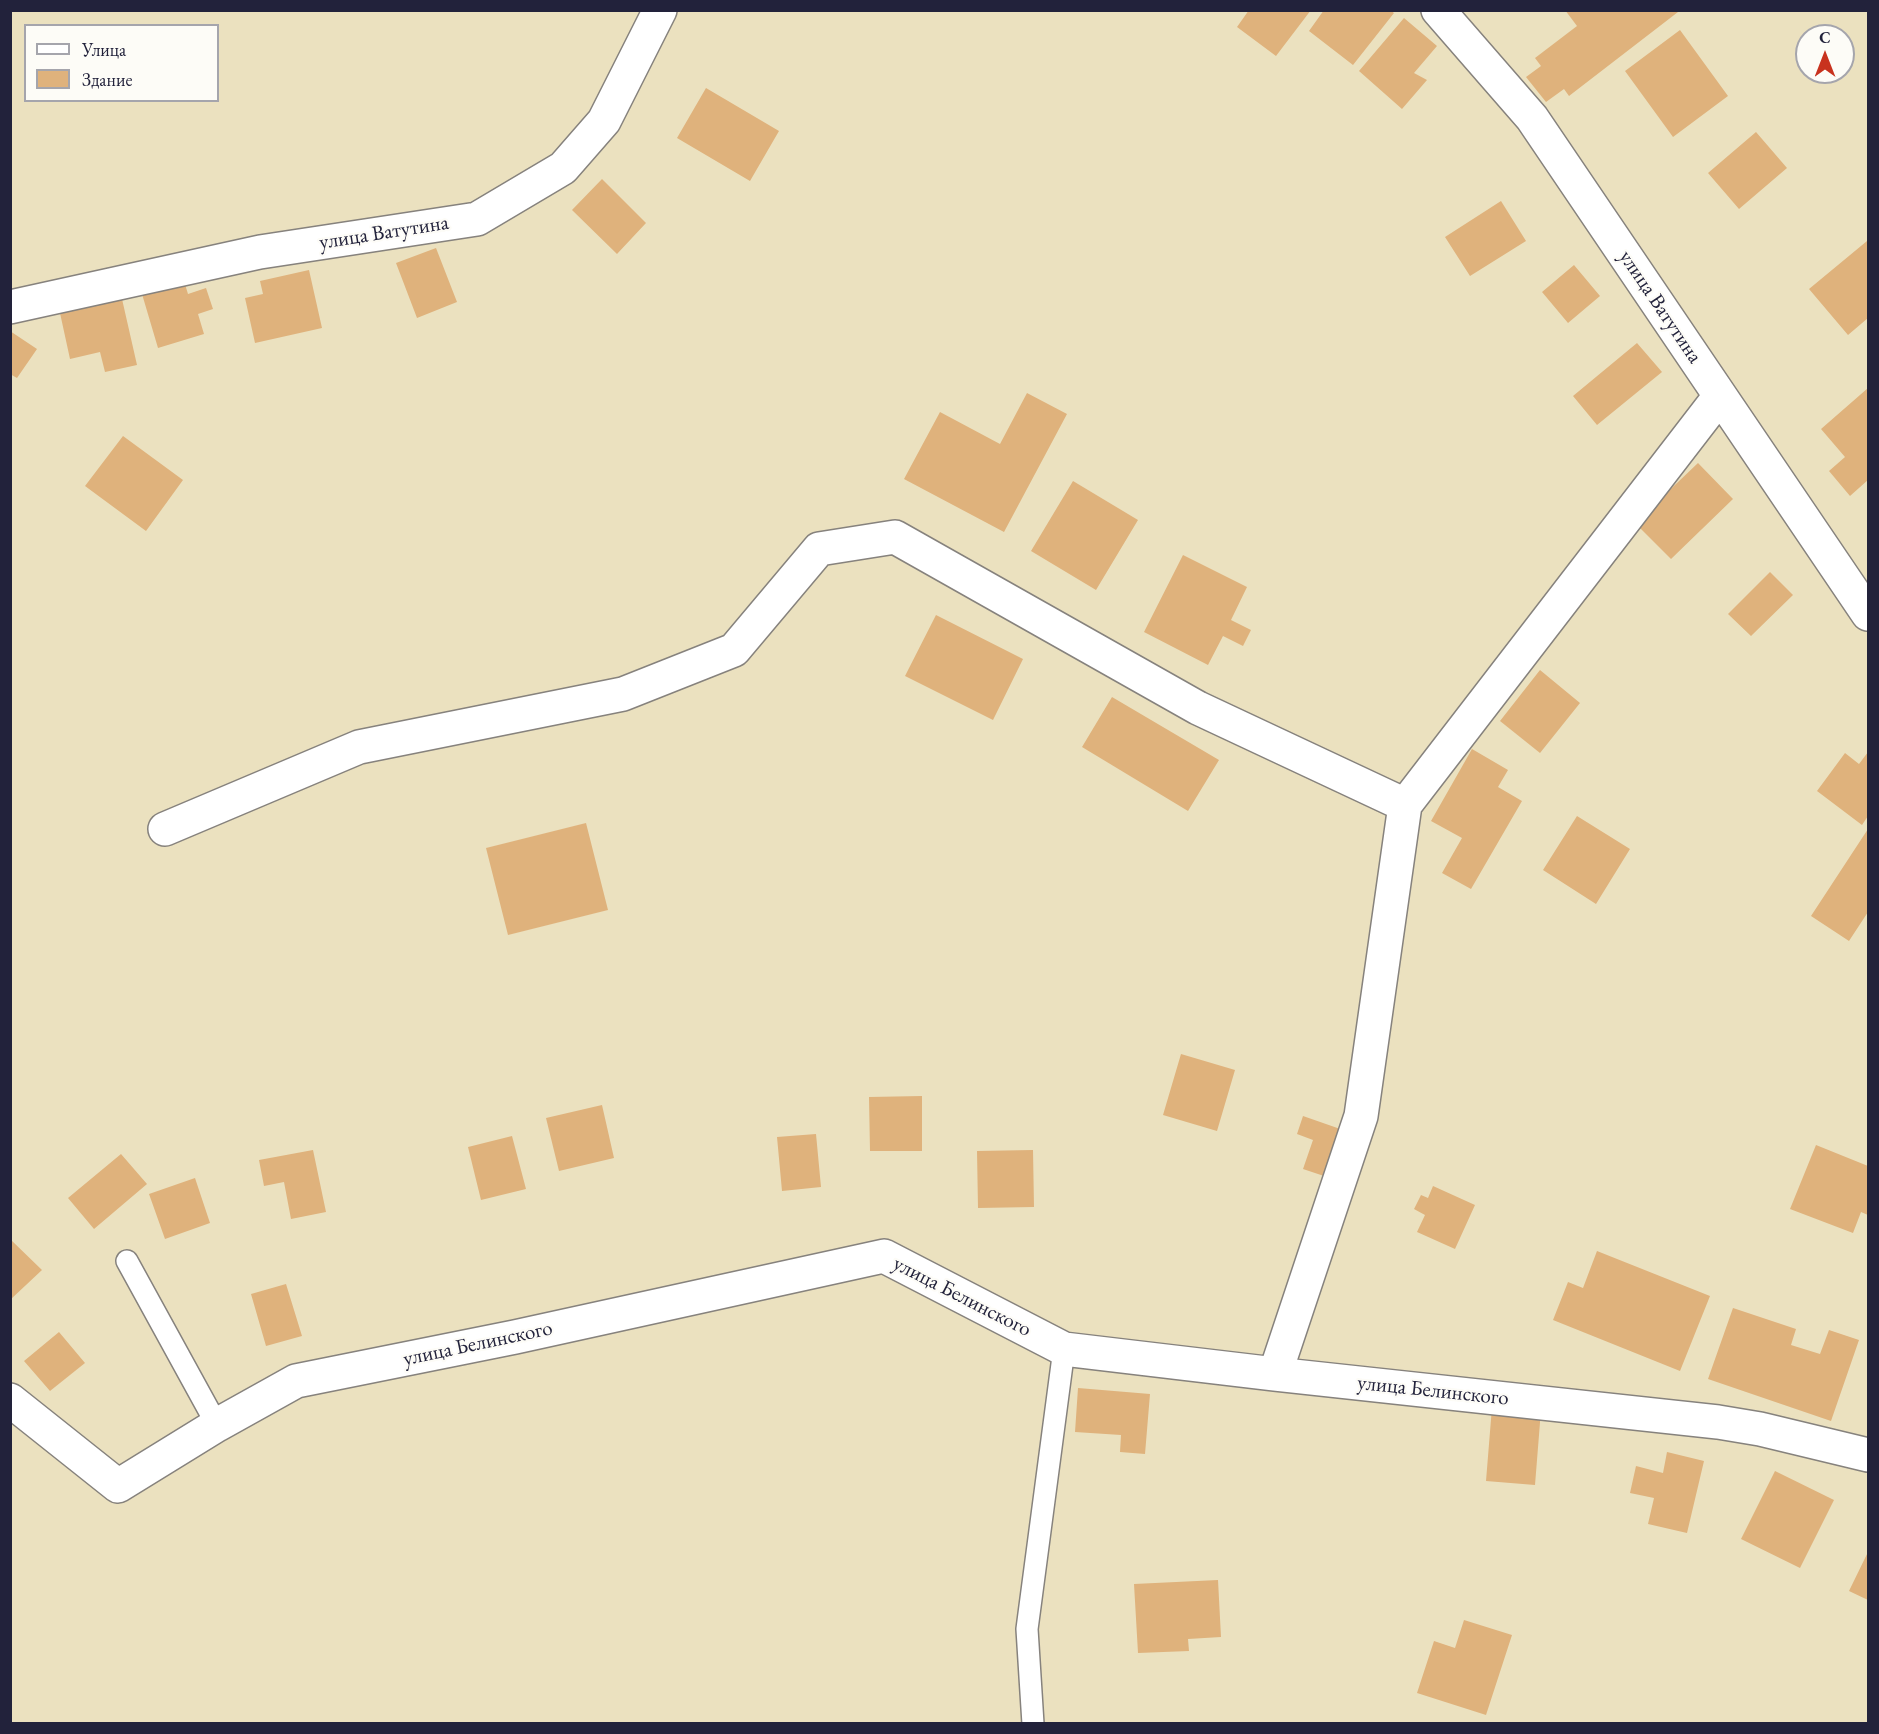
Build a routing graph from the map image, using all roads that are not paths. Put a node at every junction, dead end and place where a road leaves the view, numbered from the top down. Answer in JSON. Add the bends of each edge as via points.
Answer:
{"nodes":[{"id":1,"x":660,"y":10,"type":"edge"},
{"id":2,"x":1438,"y":10,"type":"edge"},
{"id":3,"x":10,"y":307,"type":"edge"},
{"id":4,"x":1720,"y":396,"type":"junction"},
{"id":5,"x":1869,"y":614,"type":"edge"},
{"id":6,"x":1405,"y":806,"type":"junction"},
{"id":7,"x":165,"y":829,"type":"dead end"},
{"id":8,"x":127,"y":1260,"type":"dead end"},
{"id":9,"x":1064,"y":1349,"type":"junction"},
{"id":10,"x":1275,"y":1374,"type":"junction"},
{"id":11,"x":10,"y":1400,"type":"edge"},
{"id":12,"x":217,"y":1425,"type":"junction"},
{"id":13,"x":1869,"y":1455,"type":"edge"},
{"id":14,"x":1034,"y":1724,"type":"edge"}],
"edges":[{"from":1,"to":3,"type":"street","name":"улица Ватутина","via":[[604,121],[563,168],[477,219],[260,252]]},
{"from":2,"to":4,"type":"street","name":"улица Ватутина","via":[[1532,118]]},
{"from":4,"to":5,"type":"street","name":"улица Ватутина"},
{"from":4,"to":6,"type":"street"},
{"from":6,"to":7,"type":"street","via":[[1198,708],[895,537],[819,549],[735,650],[623,694],[359,747]]},
{"from":6,"to":10,"type":"street","via":[[1361,1116]]},
{"from":8,"to":12,"type":"lane"},
{"from":9,"to":10,"type":"street","name":"улица Белинского"},
{"from":9,"to":12,"type":"street","name":"улица Белинского","via":[[884,1256],[296,1381]]},
{"from":9,"to":14,"type":"lane","via":[[1027,1629]]},
{"from":10,"to":13,"type":"street","name":"улица Белинского","via":[[1718,1422]]},
{"from":11,"to":12,"type":"street","name":"улица Белинского","via":[[118,1486]]}]}
